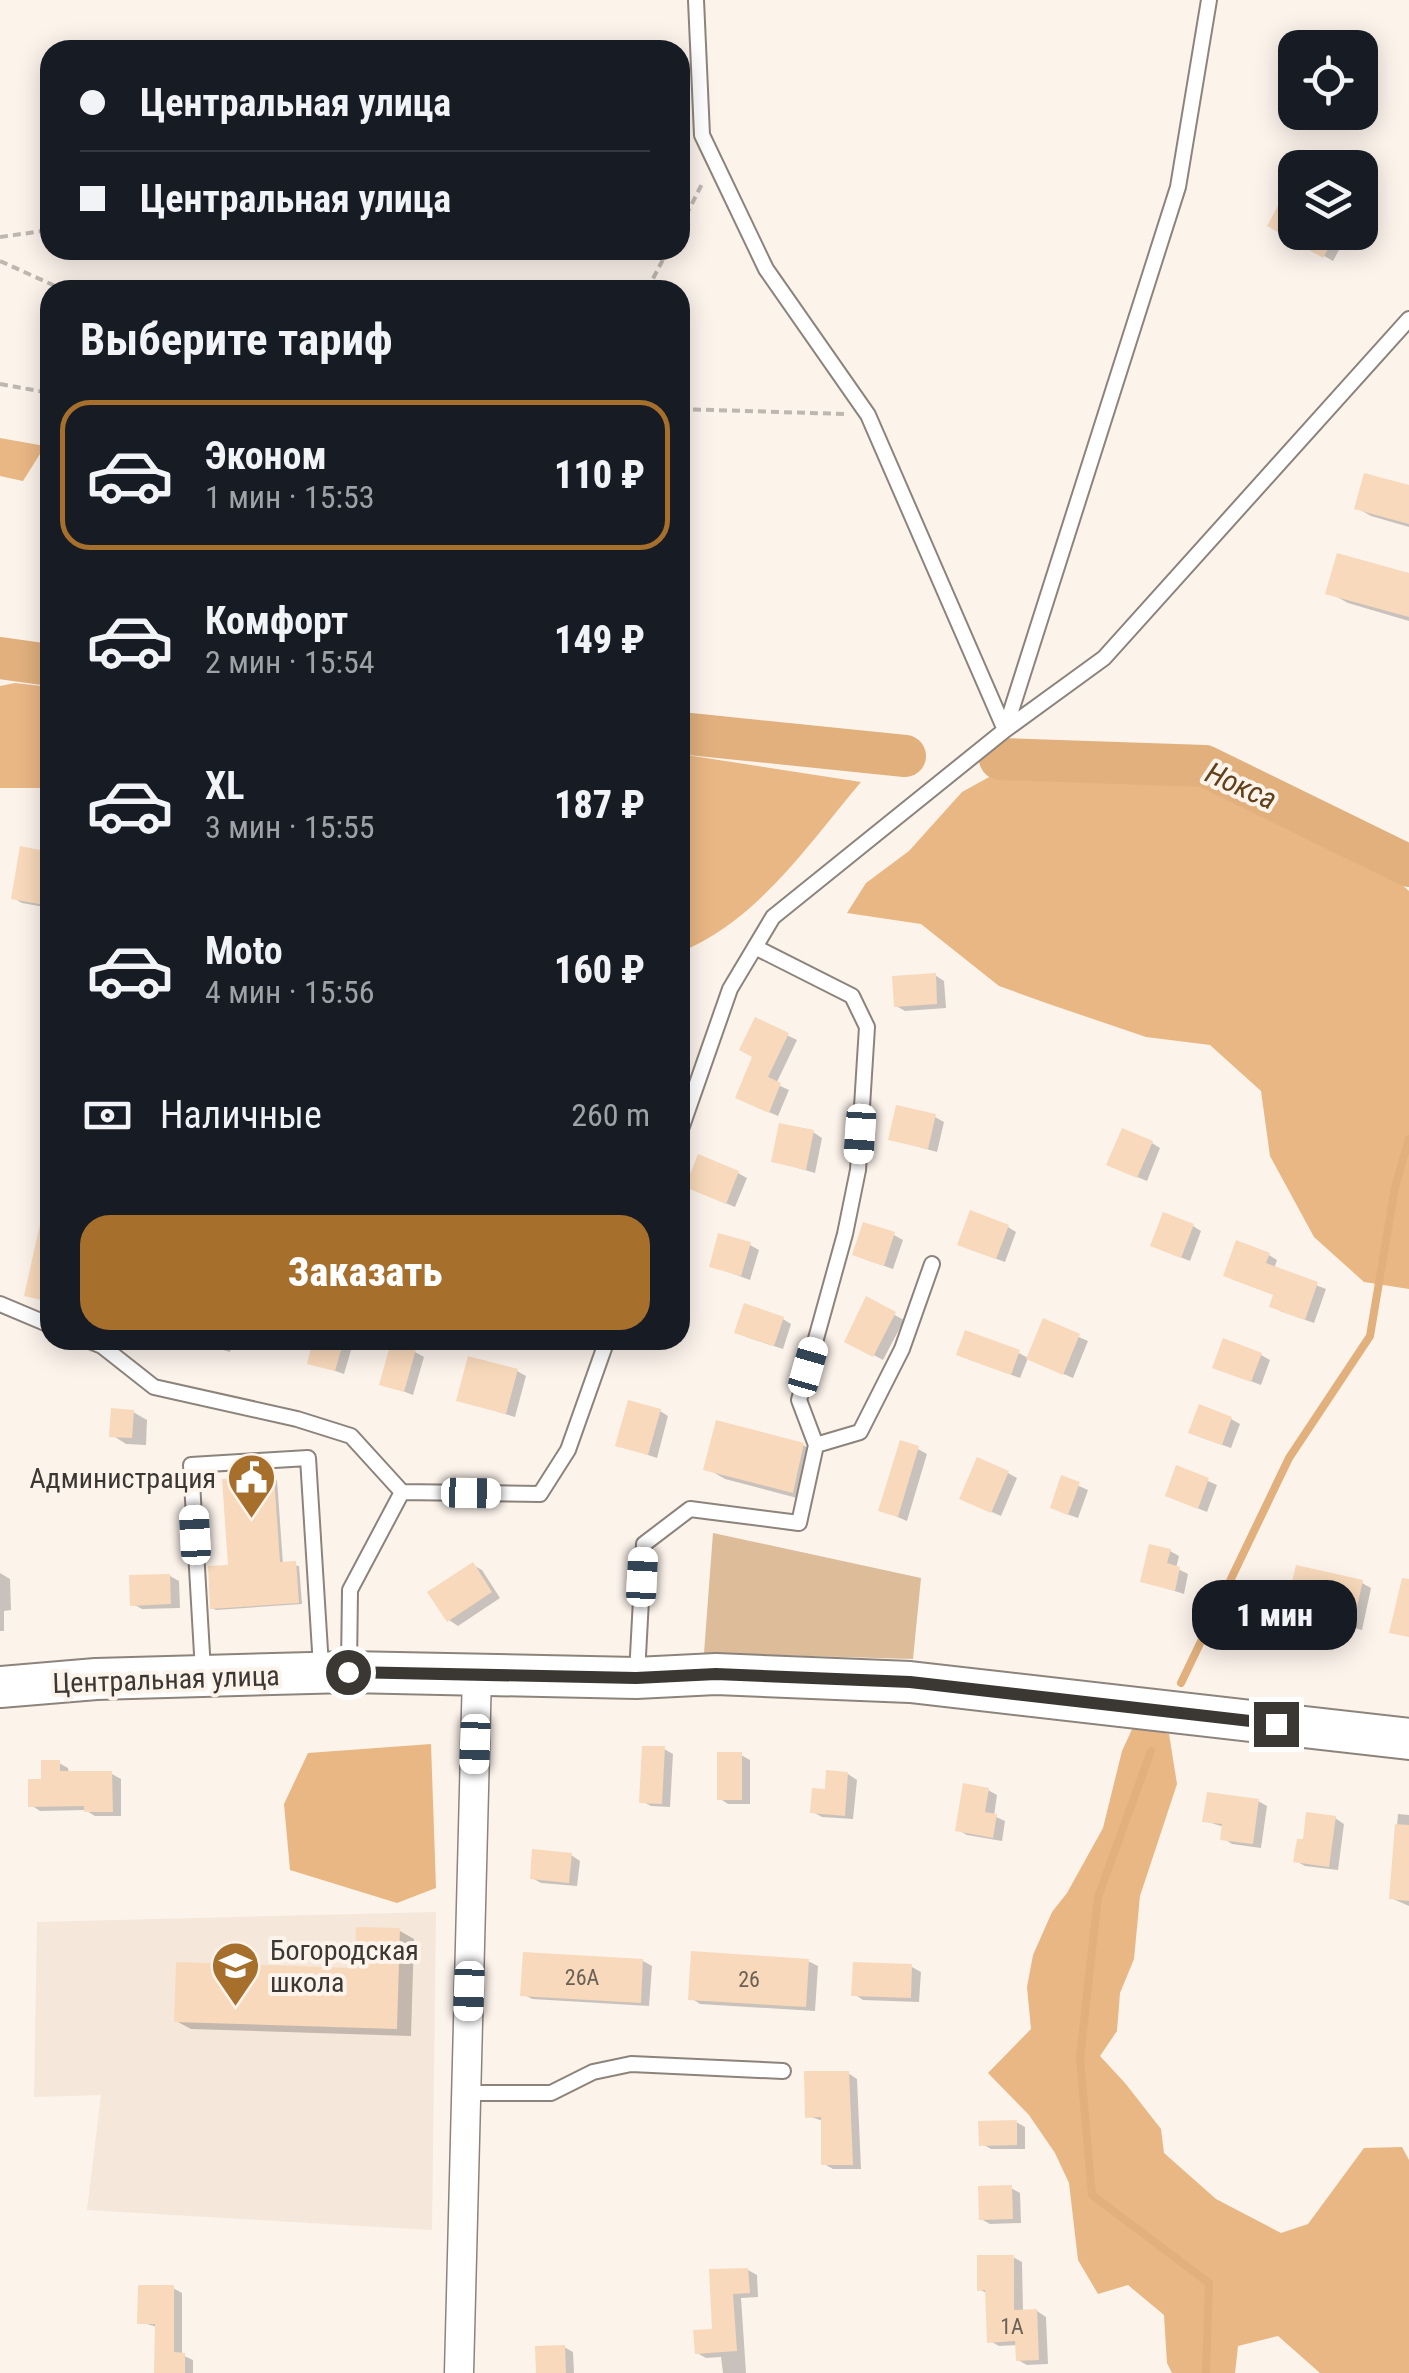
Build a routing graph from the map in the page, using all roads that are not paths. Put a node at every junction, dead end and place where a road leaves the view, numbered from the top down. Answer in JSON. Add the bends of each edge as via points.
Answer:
{"nodes":[{"id":1,"x":696,"y":0,"type":"edge"},
{"id":2,"x":1210,"y":0,"type":"edge"},
{"id":3,"x":1409,"y":319,"type":"edge"},
{"id":4,"x":1004,"y":730,"type":"junction"},
{"id":5,"x":755,"y":946,"type":"junction"},
{"id":6,"x":690,"y":1103,"type":"edge"},
{"id":7,"x":932,"y":1264,"type":"dead end"},
{"id":8,"x":0,"y":1304,"type":"edge"},
{"id":9,"x":40,"y":1321,"type":"edge"},
{"id":10,"x":107,"y":1350,"type":"edge"},
{"id":11,"x":603,"y":1350,"type":"edge"},
{"id":12,"x":816,"y":1445,"type":"junction"},
{"id":13,"x":402,"y":1492,"type":"junction"},
{"id":14,"x":335,"y":1673,"type":"junction"},
{"id":15,"x":477,"y":1673,"type":"junction"},
{"id":16,"x":203,"y":1676,"type":"junction"},
{"id":17,"x":636,"y":1678,"type":"junction"},
{"id":18,"x":0,"y":1687,"type":"edge"},
{"id":19,"x":1409,"y":1739,"type":"edge"},
{"id":20,"x":783,"y":2071,"type":"dead end"},
{"id":21,"x":466,"y":2093,"type":"junction"},
{"id":22,"x":459,"y":2373,"type":"edge"}],
"edges":[{"from":1,"to":4,"type":"lane","via":[[702,135],[766,268],[868,415]]},
{"from":2,"to":4,"type":"lane","via":[[1178,187]]},
{"from":3,"to":4,"type":"lane","via":[[1104,658]]},
{"from":4,"to":5,"type":"lane","via":[[772,917]]},
{"from":5,"to":6,"type":"lane","via":[[730,989]]},
{"from":5,"to":12,"type":"lane","via":[[852,996],[867,1027],[858,1170],[799,1400]]},
{"from":7,"to":12,"type":"lane","via":[[902,1349],[860,1432]]},
{"from":8,"to":9,"type":"lane"},
{"from":10,"to":13,"type":"lane","via":[[154,1387],[351,1436]]},
{"from":11,"to":13,"type":"lane","via":[[568,1450],[540,1494]]},
{"from":12,"to":17,"type":"lane","via":[[799,1522],[690,1509],[644,1544]]},
{"from":13,"to":14,"type":"lane","via":[[350,1590]]},
{"from":14,"to":15,"type":"street","name":"Центральная улица"},
{"from":14,"to":16,"type":"street","name":"Центральная улица"},
{"from":14,"to":16,"type":"lane","via":[[308,1458],[191,1465]]},
{"from":15,"to":17,"type":"street","name":"Центральная улица"},
{"from":15,"to":21,"type":"street"},
{"from":16,"to":18,"type":"street","name":"Центральная улица"},
{"from":17,"to":19,"type":"street","name":"Центральная улица","via":[[716,1674],[910,1682]]},
{"from":20,"to":21,"type":"lane","via":[[631,2064],[592,2072],[551,2093]]},
{"from":21,"to":22,"type":"street"}]}
